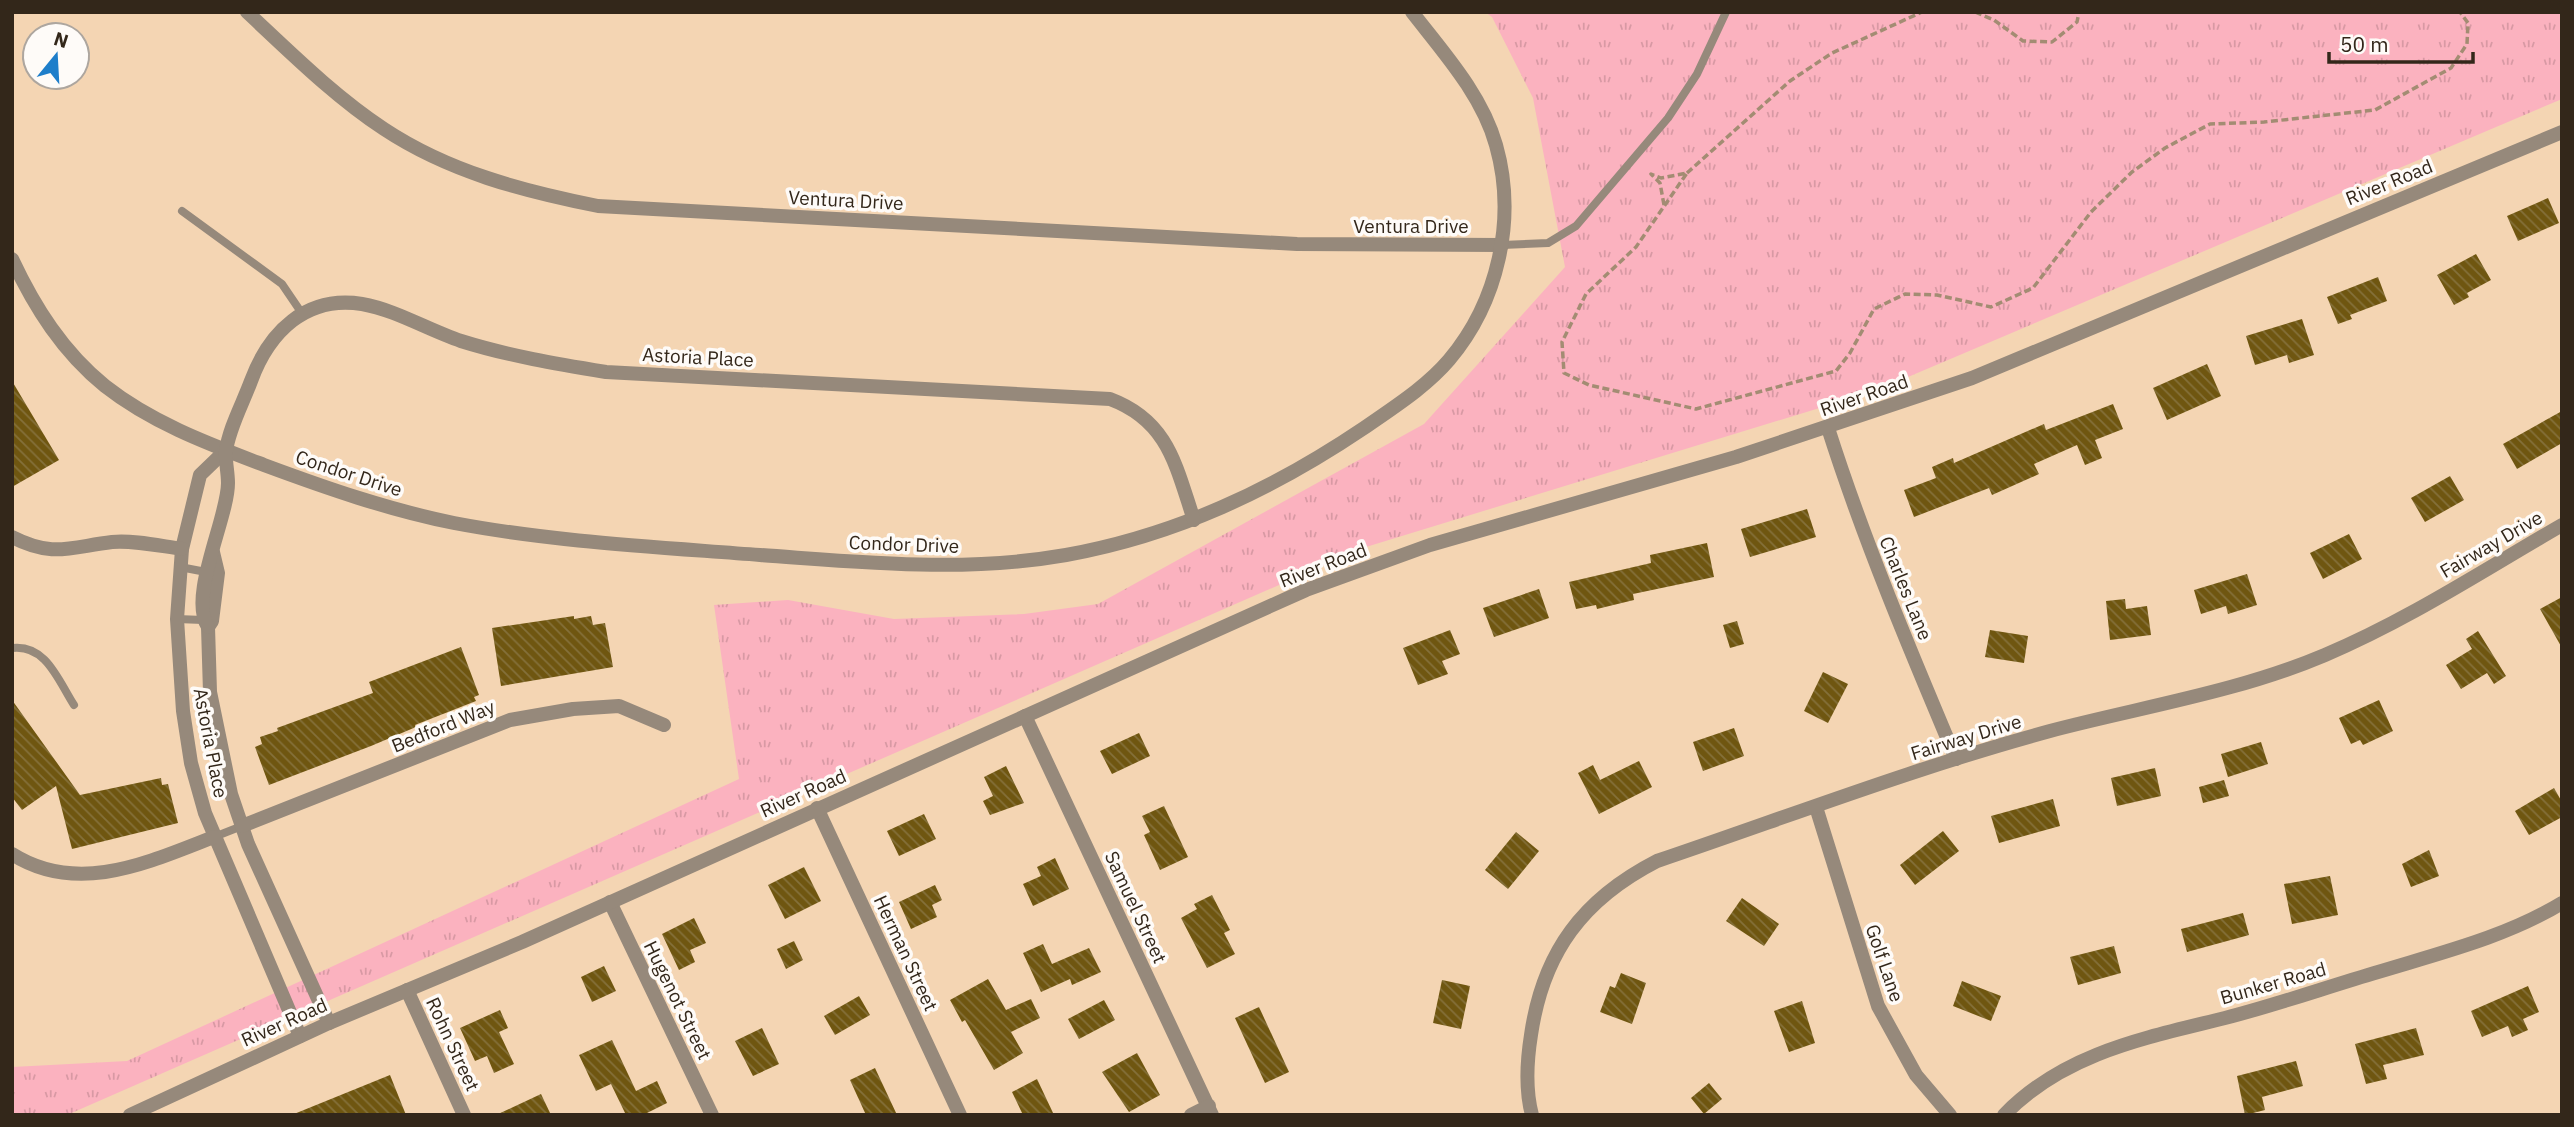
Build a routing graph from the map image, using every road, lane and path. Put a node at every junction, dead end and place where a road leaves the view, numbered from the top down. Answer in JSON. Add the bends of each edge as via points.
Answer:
{"nodes":[{"id":1,"x":247,"y":12,"type":"edge"},
{"id":2,"x":1412,"y":12,"type":"edge"},
{"id":3,"x":1726,"y":12,"type":"edge"},
{"id":4,"x":1922,"y":12,"type":"edge"},
{"id":5,"x":1975,"y":12,"type":"edge"},
{"id":6,"x":2079,"y":12,"type":"edge"},
{"id":7,"x":2460,"y":12,"type":"edge"},
{"id":8,"x":2562,"y":132,"type":"edge"},
{"id":9,"x":1687,"y":173,"type":"junction"},
{"id":10,"x":1664,"y":205,"type":"junction"},
{"id":11,"x":182,"y":211,"type":"dead end"},
{"id":12,"x":1502,"y":245,"type":"junction"},
{"id":13,"x":12,"y":259,"type":"edge"},
{"id":14,"x":301,"y":312,"type":"junction"},
{"id":15,"x":1828,"y":428,"type":"junction"},
{"id":16,"x":226,"y":450,"type":"junction"},
{"id":17,"x":1194,"y":520,"type":"junction"},
{"id":18,"x":2562,"y":525,"type":"edge"},
{"id":19,"x":12,"y":537,"type":"edge"},
{"id":20,"x":182,"y":549,"type":"junction"},
{"id":21,"x":213,"y":552,"type":"junction"},
{"id":22,"x":180,"y":567,"type":"junction"},
{"id":23,"x":206,"y":572,"type":"junction"},
{"id":24,"x":177,"y":620,"type":"junction"},
{"id":25,"x":205,"y":623,"type":"junction"},
{"id":26,"x":12,"y":648,"type":"edge"},
{"id":27,"x":74,"y":705,"type":"dead end"},
{"id":28,"x":1026,"y":716,"type":"junction"},
{"id":29,"x":664,"y":725,"type":"dead end"},
{"id":30,"x":1956,"y":759,"type":"junction"},
{"id":31,"x":1816,"y":807,"type":"junction"},
{"id":32,"x":817,"y":808,"type":"junction"},
{"id":33,"x":242,"y":826,"type":"junction"},
{"id":34,"x":214,"y":837,"type":"junction"},
{"id":35,"x":12,"y":854,"type":"edge"},
{"id":36,"x":610,"y":902,"type":"junction"},
{"id":37,"x":2562,"y":903,"type":"edge"},
{"id":38,"x":407,"y":990,"type":"junction"},
{"id":39,"x":329,"y":1023,"type":"junction"},
{"id":40,"x":300,"y":1036,"type":"junction"},
{"id":41,"x":1210,"y":1110,"type":"edge"},
{"id":42,"x":130,"y":1115,"type":"edge"},
{"id":43,"x":464,"y":1115,"type":"edge"},
{"id":44,"x":712,"y":1115,"type":"edge"},
{"id":45,"x":960,"y":1115,"type":"edge"},
{"id":46,"x":1191,"y":1115,"type":"edge"},
{"id":47,"x":1532,"y":1115,"type":"edge"},
{"id":48,"x":1950,"y":1115,"type":"edge"},
{"id":49,"x":2004,"y":1115,"type":"edge"}],
"edges":[{"from":1,"to":12,"type":"street","name":"Ventura Drive","via":[[357,110],[417,148],[524,191],[598,206],[1297,244]]},
{"from":2,"to":12,"type":"street","name":"Condor Drive","via":[[1477,100],[1495,141],[1506,212]]},
{"from":3,"to":12,"type":"lane","via":[[1698,74],[1668,118],[1576,226],[1548,243]]},
{"from":4,"to":9,"type":"path","via":[[1832,53],[1790,81]]},
{"from":5,"to":6,"type":"path","via":[[2023,41],[2052,42],[2077,22]]},
{"from":7,"to":10,"type":"path","via":[[2468,23],[2467,44],[2451,68],[2375,110],[2210,124],[2165,148],[2091,212],[2033,288],[1991,307],[1905,294],[1874,309],[1836,371],[1696,409],[1589,385],[1564,373],[1562,342],[1586,294],[1636,247]]},
{"from":8,"to":15,"type":"street","name":"River Road","via":[[1972,378]]},
{"from":9,"to":10,"type":"path"},
{"from":9,"to":10,"type":"path","via":[[1661,178],[1651,174],[1660,183]]},
{"from":11,"to":14,"type":"lane","via":[[282,284]]},
{"from":12,"to":17,"type":"street","name":"Condor Drive","via":[[1470,331],[1422,386],[1286,478]]},
{"from":13,"to":16,"type":"street","name":"Condor Drive","via":[[49,327],[103,384],[170,426]]},
{"from":14,"to":16,"type":"street","name":"Astoria Place","via":[[272,341],[255,369]]},
{"from":14,"to":17,"type":"street","name":"Astoria Place","via":[[338,303],[362,304],[487,348],[606,372],[1110,400],[1143,417],[1161,434]]},
{"from":15,"to":28,"type":"street","name":"River Road","via":[[1430,545],[1306,590]]},
{"from":15,"to":30,"type":"street","name":"Charles Lane","via":[[1894,612]]},
{"from":16,"to":17,"type":"street","name":"Condor Drive","via":[[320,486],[451,522],[529,535],[886,564],[1026,561],[1161,533]]},
{"from":16,"to":20,"type":"street","name":"Astoria Place","via":[[200,475]]},
{"from":16,"to":21,"type":"street","name":"Astoria Place","via":[[228,486]]},
{"from":18,"to":30,"type":"street","name":"Fairway Drive","via":[[2383,629],[2324,656],[2237,685]]},
{"from":19,"to":20,"type":"street","via":[[34,548],[64,551],[114,542]]},
{"from":20,"to":22,"type":"street","name":"Astoria Place"},
{"from":21,"to":23,"type":"street","name":"Astoria Place"},
{"from":21,"to":25,"type":"street","name":"Astoria Place","via":[[218,573],[212,621]]},
{"from":22,"to":23,"type":"lane"},
{"from":22,"to":24,"type":"street","name":"Astoria Place"},
{"from":23,"to":25,"type":"street","name":"Astoria Place"},
{"from":24,"to":25,"type":"lane"},
{"from":24,"to":34,"type":"street","name":"Astoria Place","via":[[191,763]]},
{"from":25,"to":33,"type":"street","name":"Astoria Place","via":[[218,743]]},
{"from":26,"to":27,"type":"lane","via":[[26,646],[38,651]]},
{"from":28,"to":32,"type":"street","name":"River Road"},
{"from":28,"to":41,"type":"street","name":"Samuel Street"},
{"from":29,"to":33,"type":"street","name":"Bedford Way","via":[[619,706],[510,720]]},
{"from":30,"to":31,"type":"street","name":"Fairway Drive"},
{"from":31,"to":47,"type":"street","name":"Fairway Drive","via":[[1657,861],[1593,905],[1570,931],[1542,982],[1529,1047]]},
{"from":31,"to":48,"type":"street","name":"Golf Lane","via":[[1878,1006],[1916,1075]]},
{"from":32,"to":36,"type":"street","name":"River Road"},
{"from":32,"to":45,"type":"street","name":"Herman Street"},
{"from":33,"to":34,"type":"lane"},
{"from":33,"to":39,"type":"street","name":"Astoria Place"},
{"from":34,"to":35,"type":"street","via":[[124,870],[92,876],[36,868]]},
{"from":34,"to":40,"type":"street","name":"Astoria Place"},
{"from":36,"to":38,"type":"street","name":"River Road"},
{"from":36,"to":44,"type":"street","name":"Hugenot Street"},
{"from":37,"to":49,"type":"street","name":"Bunker Road","via":[[2456,948],[2113,1047],[2058,1073],[2021,1097]]},
{"from":38,"to":39,"type":"street","name":"River Road"},
{"from":38,"to":43,"type":"street","name":"Rohn Street"},
{"from":39,"to":40,"type":"street","name":"River Road"},
{"from":40,"to":42,"type":"street","name":"River Road"},
{"from":41,"to":46,"type":"street"}]}
